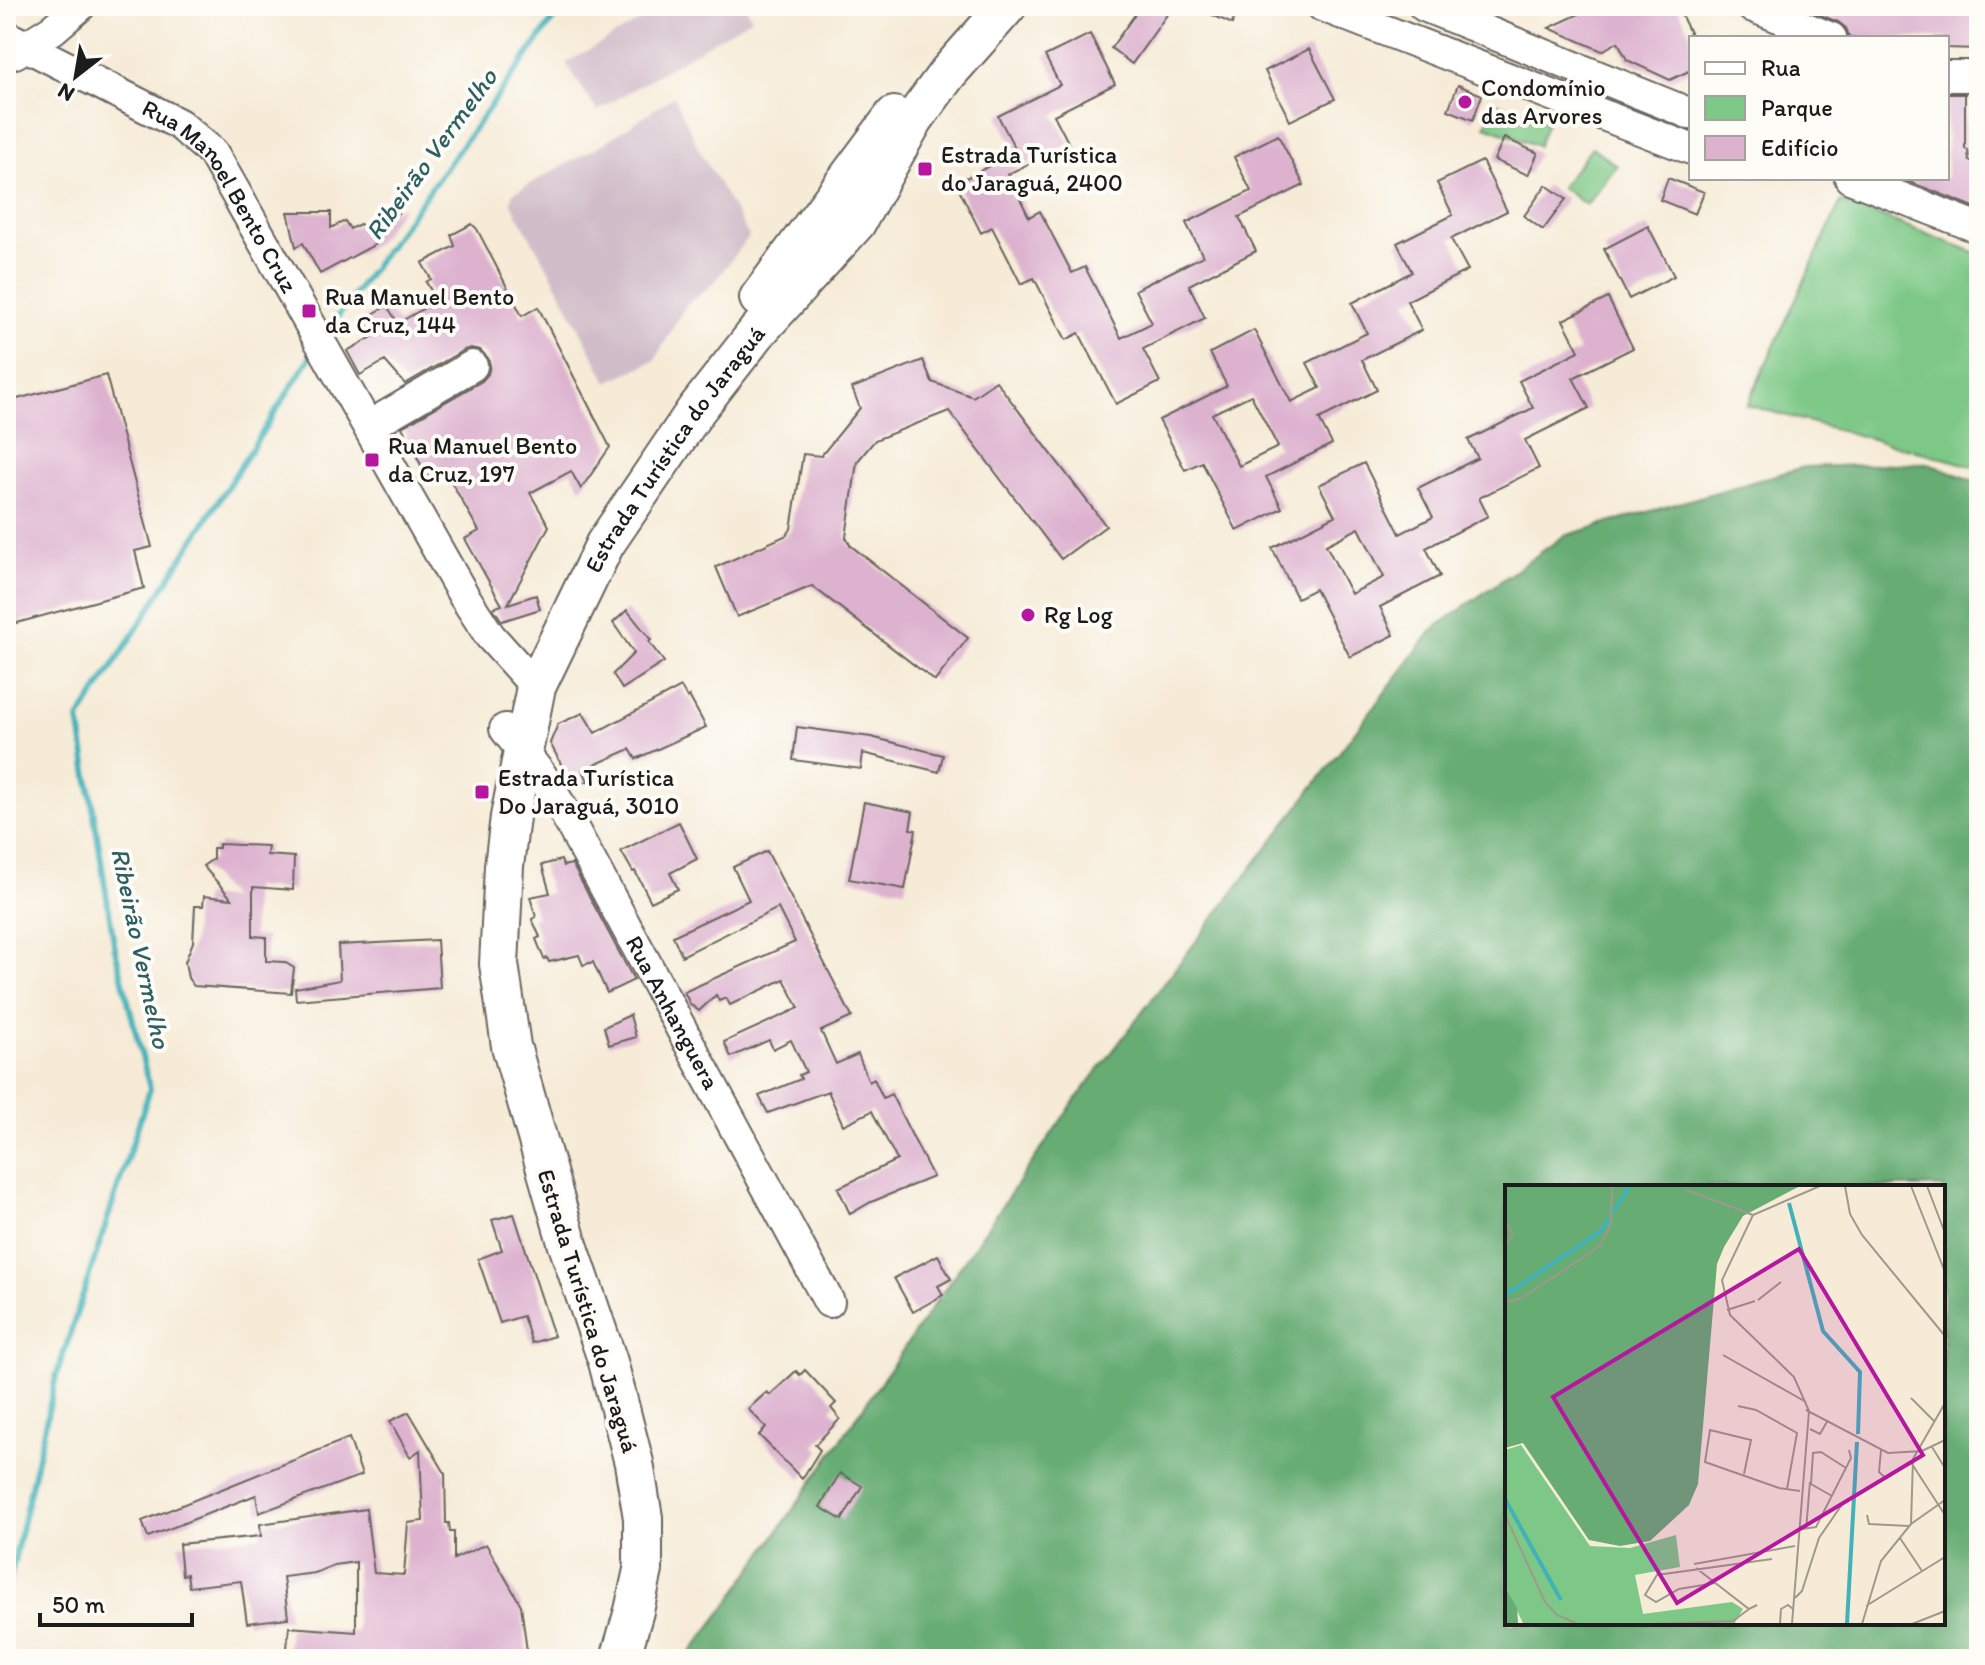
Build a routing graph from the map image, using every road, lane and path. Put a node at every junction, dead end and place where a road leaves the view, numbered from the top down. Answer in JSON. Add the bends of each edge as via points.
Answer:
{"nodes":[{"id":1,"x":80,"y":6,"type":"edge"},
{"id":2,"x":972,"y":6,"type":"edge"},
{"id":3,"x":1007,"y":6,"type":"edge"},
{"id":4,"x":1322,"y":6,"type":"edge"},
{"id":5,"x":1424,"y":6,"type":"edge"},
{"id":6,"x":1751,"y":6,"type":"edge"},
{"id":7,"x":1826,"y":36,"type":"edge"},
{"id":8,"x":13,"y":46,"type":"edge"},
{"id":9,"x":1949,"y":76,"type":"edge"},
{"id":10,"x":1979,"y":76,"type":"edge"},
{"id":11,"x":1689,"y":113,"type":"edge"},
{"id":12,"x":1689,"y":148,"type":"edge"},
{"id":13,"x":1855,"y":180,"type":"edge"},
{"id":14,"x":844,"y":210,"type":"junction"},
{"id":15,"x":1979,"y":228,"type":"edge"},
{"id":16,"x":472,"y":366,"type":"dead end"},
{"id":17,"x":369,"y":426,"type":"junction"},
{"id":18,"x":528,"y":677,"type":"junction"},
{"id":19,"x":513,"y":739,"type":"junction"},
{"id":20,"x":829,"y":1302,"type":"dead end"},
{"id":21,"x":620,"y":1659,"type":"edge"}],
"edges":[{"from":1,"to":8,"type":"street","via":[[53,29]]},
{"from":2,"to":14,"type":"main road","name":"Estrada Turística do Jaraguá","via":[[880,137]]},
{"from":3,"to":14,"type":"main road","name":"Estrada Turística do Jaraguá","via":[[947,74]]},
{"from":4,"to":12,"type":"street"},
{"from":5,"to":11,"type":"street"},
{"from":6,"to":7,"type":"street"},
{"from":8,"to":17,"type":"street","name":"Rua Manoel Bento Cruz","via":[[179,124],[213,153]]},
{"from":9,"to":10,"type":"street"},
{"from":13,"to":15,"type":"street"},
{"from":14,"to":18,"type":"main road","name":"Estrada Turística do Jaraguá","via":[[668,421],[576,555],[549,602]]},
{"from":16,"to":17,"type":"street"},
{"from":17,"to":18,"type":"street","name":"Rua Manoel Bento Cruz","via":[[464,596],[490,636]]},
{"from":18,"to":19,"type":"main road","name":"Estrada Turística do Jaraguá"},
{"from":19,"to":20,"type":"street","name":"Rua Anhanguera","via":[[562,808]]},
{"from":19,"to":21,"type":"main road","name":"Estrada Turística do Jaraguá","via":[[487,837],[486,923],[499,964],[522,1089],[608,1362],[634,1463],[643,1518],[643,1570]]}]}
